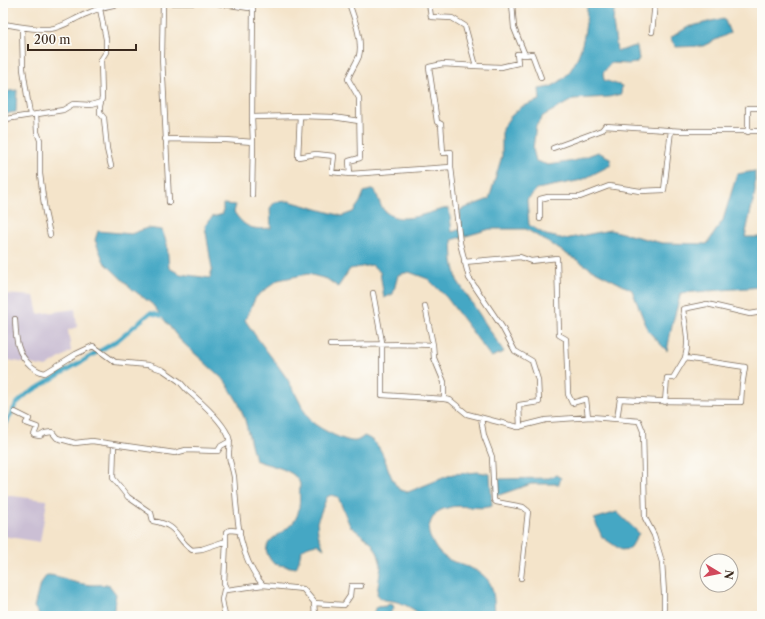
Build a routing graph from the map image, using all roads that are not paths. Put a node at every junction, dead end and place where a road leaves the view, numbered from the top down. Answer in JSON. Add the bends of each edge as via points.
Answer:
{"nodes":[{"id":1,"x":127,"y":3,"type":"edge"},
{"id":2,"x":163,"y":3,"type":"edge"},
{"id":3,"x":172,"y":3,"type":"edge"},
{"id":4,"x":192,"y":3,"type":"edge"},
{"id":5,"x":217,"y":3,"type":"edge"},
{"id":6,"x":349,"y":3,"type":"edge"},
{"id":7,"x":429,"y":3,"type":"edge"},
{"id":8,"x":512,"y":3,"type":"edge"},
{"id":9,"x":655,"y":3,"type":"edge"},
{"id":10,"x":114,"y":4,"type":"edge"},
{"id":11,"x":254,"y":4,"type":"edge"},
{"id":12,"x":100,"y":9,"type":"junction"},
{"id":13,"x":3,"y":24,"type":"edge"},
{"id":14,"x":22,"y":27,"type":"junction"},
{"id":15,"x":652,"y":32,"type":"dead end"},
{"id":16,"x":525,"y":55,"type":"junction"},
{"id":17,"x":476,"y":66,"type":"junction"},
{"id":18,"x":541,"y":78,"type":"dead end"},
{"id":19,"x":101,"y":102,"type":"junction"},
{"id":20,"x":762,"y":108,"type":"edge"},
{"id":21,"x":30,"y":114,"type":"junction"},
{"id":22,"x":36,"y":114,"type":"junction"},
{"id":23,"x":300,"y":116,"type":"junction"},
{"id":24,"x":252,"y":117,"type":"junction"},
{"id":25,"x":358,"y":121,"type":"junction"},
{"id":26,"x":671,"y":130,"type":"junction"},
{"id":27,"x":3,"y":131,"type":"edge"},
{"id":28,"x":762,"y":131,"type":"edge"},
{"id":29,"x":748,"y":132,"type":"junction"},
{"id":30,"x":165,"y":139,"type":"junction"},
{"id":31,"x":253,"y":142,"type":"junction"},
{"id":32,"x":553,"y":148,"type":"dead end"},
{"id":33,"x":111,"y":166,"type":"dead end"},
{"id":34,"x":450,"y":167,"type":"junction"},
{"id":35,"x":350,"y":174,"type":"junction"},
{"id":36,"x":252,"y":195,"type":"dead end"},
{"id":37,"x":169,"y":202,"type":"dead end"},
{"id":38,"x":540,"y":219,"type":"dead end"},
{"id":39,"x":50,"y":235,"type":"dead end"},
{"id":40,"x":464,"y":262,"type":"junction"},
{"id":41,"x":373,"y":293,"type":"dead end"},
{"id":42,"x":425,"y":306,"type":"dead end"},
{"id":43,"x":762,"y":312,"type":"edge"},
{"id":44,"x":15,"y":319,"type":"dead end"},
{"id":45,"x":330,"y":345,"type":"dead end"},
{"id":46,"x":382,"y":345,"type":"junction"},
{"id":47,"x":433,"y":345,"type":"junction"},
{"id":48,"x":685,"y":358,"type":"junction"},
{"id":49,"x":444,"y":399,"type":"junction"},
{"id":50,"x":665,"y":402,"type":"junction"},
{"id":51,"x":15,"y":412,"type":"dead end"},
{"id":52,"x":588,"y":417,"type":"junction"},
{"id":53,"x":481,"y":418,"type":"junction"},
{"id":54,"x":618,"y":419,"type":"junction"},
{"id":55,"x":520,"y":427,"type":"junction"},
{"id":56,"x":230,"y":441,"type":"junction"},
{"id":57,"x":114,"y":445,"type":"junction"},
{"id":58,"x":240,"y":531,"type":"junction"},
{"id":59,"x":226,"y":541,"type":"junction"},
{"id":60,"x":521,"y":578,"type":"dead end"},
{"id":61,"x":263,"y":584,"type":"junction"},
{"id":62,"x":361,"y":586,"type":"dead end"},
{"id":63,"x":226,"y":590,"type":"junction"},
{"id":64,"x":314,"y":604,"type":"junction"},
{"id":65,"x":225,"y":616,"type":"edge"},
{"id":66,"x":315,"y":616,"type":"edge"},
{"id":67,"x":664,"y":616,"type":"edge"}],
"edges":[{"from":1,"to":10,"type":"street"},
{"from":2,"to":30,"type":"street"},
{"from":3,"to":4,"type":"street"},
{"from":5,"to":11,"type":"street","via":[[248,8]]},
{"from":6,"to":25,"type":"street","via":[[358,34],[359,56],[348,78],[359,98]]},
{"from":7,"to":17,"type":"street","via":[[431,17],[452,18],[465,26]]},
{"from":8,"to":16,"type":"street","via":[[514,28]]},
{"from":9,"to":15,"type":"street"},
{"from":10,"to":12,"type":"street"},
{"from":11,"to":24,"type":"street"},
{"from":12,"to":14,"type":"street","via":[[63,26],[49,29]]},
{"from":12,"to":19,"type":"street","via":[[106,39],[106,52],[101,60]]},
{"from":13,"to":14,"type":"street"},
{"from":14,"to":21,"type":"street","via":[[23,69]]},
{"from":16,"to":17,"type":"street","via":[[517,54],[518,63],[501,67]]},
{"from":16,"to":18,"type":"street","via":[[532,54]]},
{"from":17,"to":34,"type":"street","via":[[443,64],[429,67],[436,122],[441,124],[443,130],[443,153],[451,152]]},
{"from":19,"to":22,"type":"street","via":[[73,104],[63,110]]},
{"from":19,"to":33,"type":"street","via":[[100,113],[104,118]]},
{"from":20,"to":29,"type":"street","via":[[748,108]]},
{"from":21,"to":22,"type":"street"},
{"from":21,"to":27,"type":"street","via":[[6,119]]},
{"from":22,"to":39,"type":"street","via":[[40,140],[40,174]]},
{"from":23,"to":24,"type":"street"},
{"from":23,"to":25,"type":"street"},
{"from":23,"to":35,"type":"street","via":[[298,157],[316,154],[334,156],[332,172]]},
{"from":24,"to":31,"type":"street"},
{"from":25,"to":35,"type":"street","via":[[360,158],[349,161]]},
{"from":26,"to":29,"type":"street"},
{"from":26,"to":32,"type":"street","via":[[605,126],[602,130]]},
{"from":26,"to":38,"type":"street","via":[[664,190],[640,191],[609,186],[580,197],[548,197],[540,199]]},
{"from":28,"to":29,"type":"street"},
{"from":30,"to":31,"type":"street"},
{"from":30,"to":37,"type":"street"},
{"from":31,"to":36,"type":"street"},
{"from":34,"to":35,"type":"street"},
{"from":34,"to":40,"type":"street"},
{"from":40,"to":52,"type":"street","via":[[520,257],[531,261],[557,258],[559,335],[566,339],[568,394],[572,403],[586,399]]},
{"from":40,"to":55,"type":"street","via":[[469,278],[515,351],[534,364],[540,399],[537,402],[519,405]]},
{"from":41,"to":46,"type":"street"},
{"from":42,"to":47,"type":"street"},
{"from":43,"to":48,"type":"street","via":[[750,314],[707,304],[683,309],[688,350]]},
{"from":44,"to":56,"type":"street","via":[[16,345],[23,358],[40,372],[45,373],[93,346],[115,362],[148,365],[163,370],[184,384],[219,422]]},
{"from":45,"to":46,"type":"street"},
{"from":46,"to":47,"type":"street"},
{"from":46,"to":49,"type":"street","via":[[382,395]]},
{"from":47,"to":49,"type":"street","via":[[434,358],[444,382]]},
{"from":48,"to":50,"type":"street","via":[[673,378],[667,378]]},
{"from":48,"to":50,"type":"street","via":[[745,367],[741,402]]},
{"from":49,"to":53,"type":"street","via":[[450,400],[467,414]]},
{"from":50,"to":54,"type":"street","via":[[620,399]]},
{"from":51,"to":57,"type":"street","via":[[29,419],[26,423],[37,427],[34,435],[40,436],[49,432],[57,438],[78,444],[92,441]]},
{"from":52,"to":54,"type":"street"},
{"from":52,"to":55,"type":"street","via":[[546,420]]},
{"from":53,"to":55,"type":"street"},
{"from":53,"to":60,"type":"street","via":[[492,457],[494,500],[524,507],[528,511]]},
{"from":54,"to":67,"type":"street","via":[[639,421],[643,431],[645,518],[654,535],[662,562]]},
{"from":56,"to":57,"type":"street","via":[[218,451],[186,450],[175,453]]},
{"from":56,"to":58,"type":"street","via":[[229,454]]},
{"from":57,"to":59,"type":"street","via":[[114,478],[128,497],[151,513],[153,521],[170,525],[192,550]]},
{"from":58,"to":59,"type":"street","via":[[226,532]]},
{"from":58,"to":61,"type":"street","via":[[251,568]]},
{"from":59,"to":63,"type":"street"},
{"from":61,"to":63,"type":"street"},
{"from":61,"to":64,"type":"street","via":[[303,589]]},
{"from":62,"to":64,"type":"street","via":[[351,586],[350,596],[344,605]]},
{"from":63,"to":65,"type":"street","via":[[222,600]]},
{"from":64,"to":66,"type":"street"}]}
